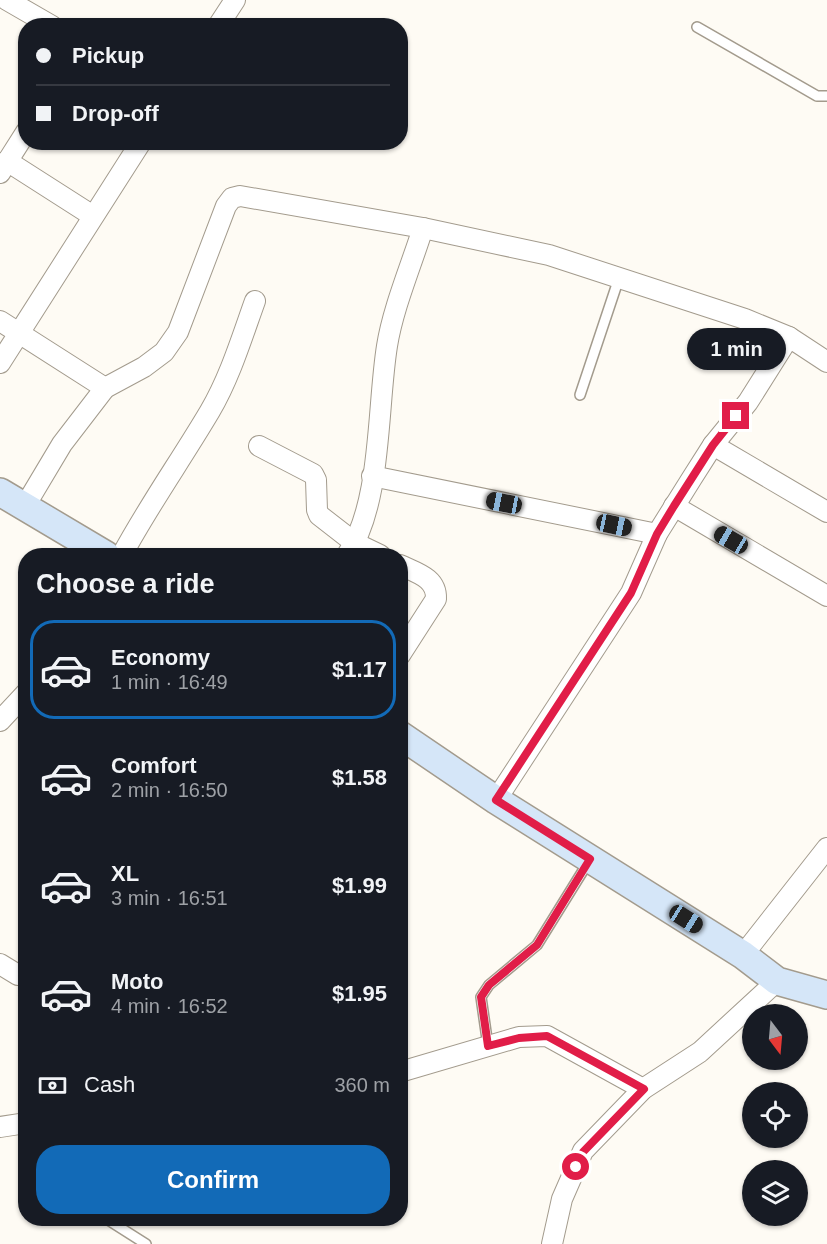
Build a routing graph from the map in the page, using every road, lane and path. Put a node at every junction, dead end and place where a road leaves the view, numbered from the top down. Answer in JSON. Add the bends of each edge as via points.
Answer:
{"nodes":[{"id":1,"x":236,"y":0,"type":"edge"},
{"id":2,"x":9,"y":1,"type":"edge"},
{"id":3,"x":38,"y":18,"type":"edge"},
{"id":4,"x":224,"y":18,"type":"edge"},
{"id":5,"x":698,"y":27,"type":"dead end"},
{"id":6,"x":827,"y":96,"type":"edge"},
{"id":7,"x":18,"y":145,"type":"edge"},
{"id":8,"x":136,"y":150,"type":"edge"},
{"id":9,"x":4,"y":167,"type":"edge"},
{"id":10,"x":93,"y":216,"type":"junction"},
{"id":11,"x":423,"y":228,"type":"junction"},
{"id":12,"x":619,"y":276,"type":"junction"},
{"id":13,"x":255,"y":301,"type":"dead end"},
{"id":14,"x":0,"y":321,"type":"edge"},
{"id":15,"x":21,"y":334,"type":"junction"},
{"id":16,"x":789,"y":337,"type":"junction"},
{"id":17,"x":827,"y":362,"type":"edge"},
{"id":18,"x":0,"y":363,"type":"edge"},
{"id":19,"x":105,"y":388,"type":"junction"},
{"id":20,"x":580,"y":395,"type":"dead end"},
{"id":21,"x":713,"y":445,"type":"junction"},
{"id":22,"x":259,"y":446,"type":"dead end"},
{"id":23,"x":372,"y":476,"type":"junction"},
{"id":24,"x":0,"y":492,"type":"edge"},
{"id":25,"x":24,"y":506,"type":"junction"},
{"id":26,"x":674,"y":506,"type":"junction"},
{"id":27,"x":827,"y":512,"type":"edge"},
{"id":28,"x":657,"y":534,"type":"junction"},
{"id":29,"x":94,"y":548,"type":"edge"},
{"id":30,"x":126,"y":548,"type":"edge"},
{"id":31,"x":350,"y":548,"type":"edge"},
{"id":32,"x":352,"y":548,"type":"edge"},
{"id":33,"x":408,"y":569,"type":"edge"},
{"id":34,"x":827,"y":596,"type":"edge"},
{"id":35,"x":408,"y":643,"type":"edge"},
{"id":36,"x":18,"y":702,"type":"edge"},
{"id":37,"x":0,"y":721,"type":"edge"},
{"id":38,"x":408,"y":740,"type":"edge"},
{"id":39,"x":496,"y":800,"type":"junction"},
{"id":40,"x":827,"y":848,"type":"edge"},
{"id":41,"x":590,"y":859,"type":"junction"},
{"id":42,"x":743,"y":955,"type":"junction"},
{"id":43,"x":0,"y":964,"type":"edge"},
{"id":44,"x":18,"y":975,"type":"edge"},
{"id":45,"x":777,"y":981,"type":"junction"},
{"id":46,"x":827,"y":995,"type":"edge"},
{"id":47,"x":488,"y":1046,"type":"junction"},
{"id":48,"x":408,"y":1070,"type":"edge"},
{"id":49,"x":644,"y":1089,"type":"junction"},
{"id":50,"x":18,"y":1124,"type":"edge"},
{"id":51,"x":0,"y":1127,"type":"edge"},
{"id":52,"x":118,"y":1226,"type":"edge"},
{"id":53,"x":146,"y":1244,"type":"edge"},
{"id":54,"x":552,"y":1244,"type":"edge"}],
"edges":[{"from":1,"to":4,"type":"street"},
{"from":2,"to":3,"type":"street"},
{"from":5,"to":6,"type":"lane","via":[[818,96]]},
{"from":7,"to":9,"type":"street"},
{"from":8,"to":10,"type":"street"},
{"from":9,"to":10,"type":"street"},
{"from":10,"to":15,"type":"street"},
{"from":11,"to":12,"type":"street","via":[[549,255]]},
{"from":11,"to":19,"type":"street","via":[[249,197],[232,198],[178,332],[164,351],[144,367]]},
{"from":11,"to":23,"type":"street","via":[[388,344]]},
{"from":12,"to":16,"type":"street"},
{"from":12,"to":20,"type":"lane"},
{"from":13,"to":30,"type":"street","via":[[211,409]]},
{"from":14,"to":15,"type":"street"},
{"from":15,"to":18,"type":"street"},
{"from":15,"to":19,"type":"street"},
{"from":16,"to":17,"type":"street"},
{"from":16,"to":21,"type":"street","via":[[748,402]]},
{"from":19,"to":25,"type":"street","via":[[62,444]]},
{"from":21,"to":26,"type":"street"},
{"from":21,"to":27,"type":"street"},
{"from":22,"to":31,"type":"street","via":[[313,474],[316,510]]},
{"from":23,"to":28,"type":"street"},
{"from":23,"to":32,"type":"street","via":[[362,530]]},
{"from":24,"to":25,"type":"street"},
{"from":25,"to":29,"type":"street"},
{"from":26,"to":28,"type":"street"},
{"from":26,"to":34,"type":"street"},
{"from":28,"to":39,"type":"street","via":[[631,593]]},
{"from":33,"to":35,"type":"street","via":[[428,578],[436,590],[436,599]]},
{"from":36,"to":37,"type":"street"},
{"from":38,"to":39,"type":"street"},
{"from":39,"to":41,"type":"street"},
{"from":40,"to":42,"type":"street"},
{"from":41,"to":42,"type":"street"},
{"from":41,"to":47,"type":"lane","via":[[537,945],[489,985],[481,997]]},
{"from":42,"to":45,"type":"street"},
{"from":43,"to":44,"type":"street"},
{"from":45,"to":46,"type":"street"},
{"from":45,"to":49,"type":"street","via":[[700,1052]]},
{"from":47,"to":48,"type":"street"},
{"from":47,"to":49,"type":"street","via":[[547,1036]]},
{"from":49,"to":54,"type":"street","via":[[583,1152],[562,1199]]},
{"from":50,"to":51,"type":"street"},
{"from":52,"to":53,"type":"lane"}]}
